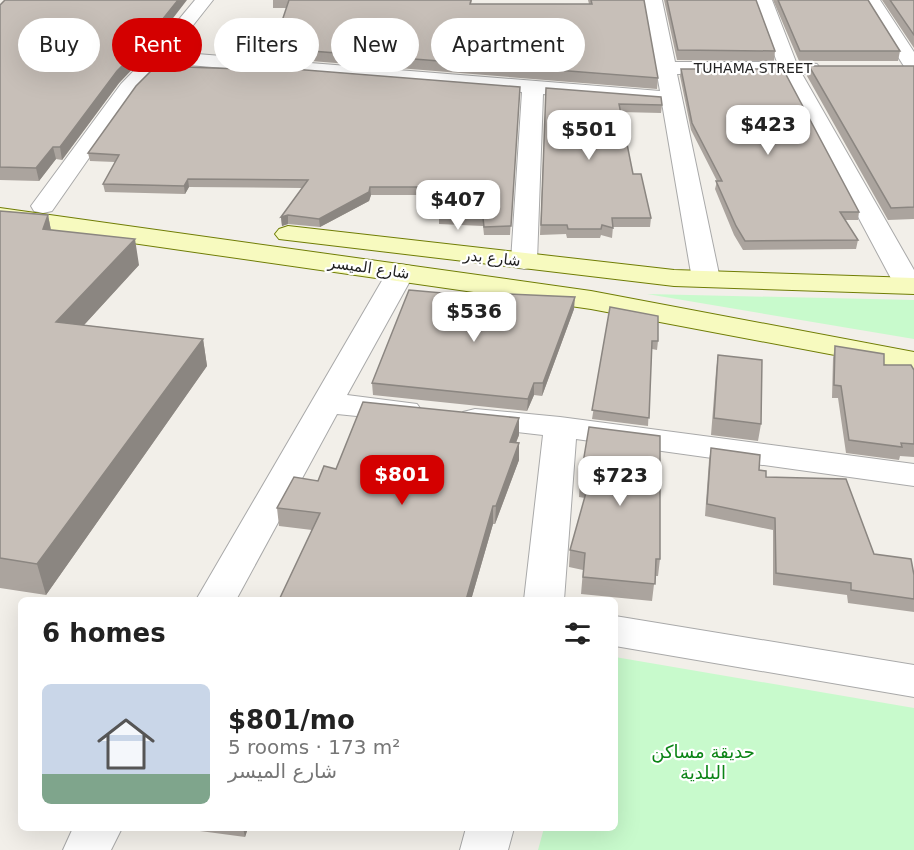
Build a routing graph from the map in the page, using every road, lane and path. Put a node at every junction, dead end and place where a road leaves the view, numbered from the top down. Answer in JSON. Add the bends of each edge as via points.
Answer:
{"nodes":[{"id":1,"x":204,"y":0,"type":"edge"},
{"id":2,"x":653,"y":0,"type":"edge"},
{"id":3,"x":763,"y":0,"type":"edge"},
{"id":4,"x":871,"y":0,"type":"edge"},
{"id":5,"x":189,"y":18,"type":"edge"},
{"id":6,"x":202,"y":61,"type":"edge"},
{"id":7,"x":665,"y":68,"type":"junction"},
{"id":8,"x":789,"y":68,"type":"junction"},
{"id":9,"x":835,"y":68,"type":"edge"},
{"id":10,"x":891,"y":68,"type":"edge"},
{"id":11,"x":914,"y":68,"type":"edge"},
{"id":12,"x":143,"y":72,"type":"edge"},
{"id":13,"x":533,"y":87,"type":"junction"},
{"id":14,"x":672,"y":98,"type":"junction"},
{"id":15,"x":0,"y":200,"type":"edge"},
{"id":16,"x":43,"y":206,"type":"junction"},
{"id":17,"x":0,"y":216,"type":"edge"},
{"id":18,"x":524,"y":261,"type":"junction"},
{"id":19,"x":401,"y":272,"type":"junction"},
{"id":20,"x":706,"y":279,"type":"junction"},
{"id":21,"x":912,"y":286,"type":"edge"},
{"id":22,"x":914,"y":361,"type":"edge"},
{"id":23,"x":327,"y":403,"type":"junction"},
{"id":24,"x":560,"y":428,"type":"junction"},
{"id":25,"x":914,"y":475,"type":"edge"},
{"id":26,"x":218,"y":597,"type":"edge"},
{"id":27,"x":544,"y":597,"type":"edge"},
{"id":28,"x":618,"y":632,"type":"edge"},
{"id":29,"x":914,"y":681,"type":"edge"},
{"id":30,"x":96,"y":831,"type":"edge"},
{"id":31,"x":489,"y":831,"type":"edge"},
{"id":32,"x":87,"y":850,"type":"edge"},
{"id":33,"x":484,"y":850,"type":"edge"}],
"edges":[{"from":1,"to":5,"type":"street"},
{"from":2,"to":7,"type":"street"},
{"from":3,"to":8,"type":"street"},
{"from":4,"to":11,"type":"street"},
{"from":6,"to":13,"type":"street"},
{"from":7,"to":8,"type":"street","name":"TUHAMA STREET"},
{"from":7,"to":14,"type":"street"},
{"from":8,"to":9,"type":"street","name":"TUHAMA STREET"},
{"from":8,"to":21,"type":"street"},
{"from":10,"to":11,"type":"street"},
{"from":12,"to":16,"type":"street","via":[[128,87]]},
{"from":13,"to":14,"type":"street"},
{"from":13,"to":18,"type":"street"},
{"from":14,"to":20,"type":"street"},
{"from":15,"to":16,"type":"main road","name":"شارع بدر"},
{"from":16,"to":18,"type":"main road","name":"شارع بدر"},
{"from":17,"to":19,"type":"main road","name":"شارع الميسر"},
{"from":18,"to":20,"type":"main road","name":"شارع بدر"},
{"from":19,"to":22,"type":"main road","name":"شارع الميسر","via":[[591,300]]},
{"from":19,"to":23,"type":"street"},
{"from":20,"to":21,"type":"main road","name":"شارع بدر"},
{"from":23,"to":24,"type":"street"},
{"from":23,"to":26,"type":"street"},
{"from":24,"to":25,"type":"street"},
{"from":24,"to":27,"type":"street"},
{"from":28,"to":29,"type":"street"},
{"from":30,"to":32,"type":"street"},
{"from":31,"to":33,"type":"street"}]}
